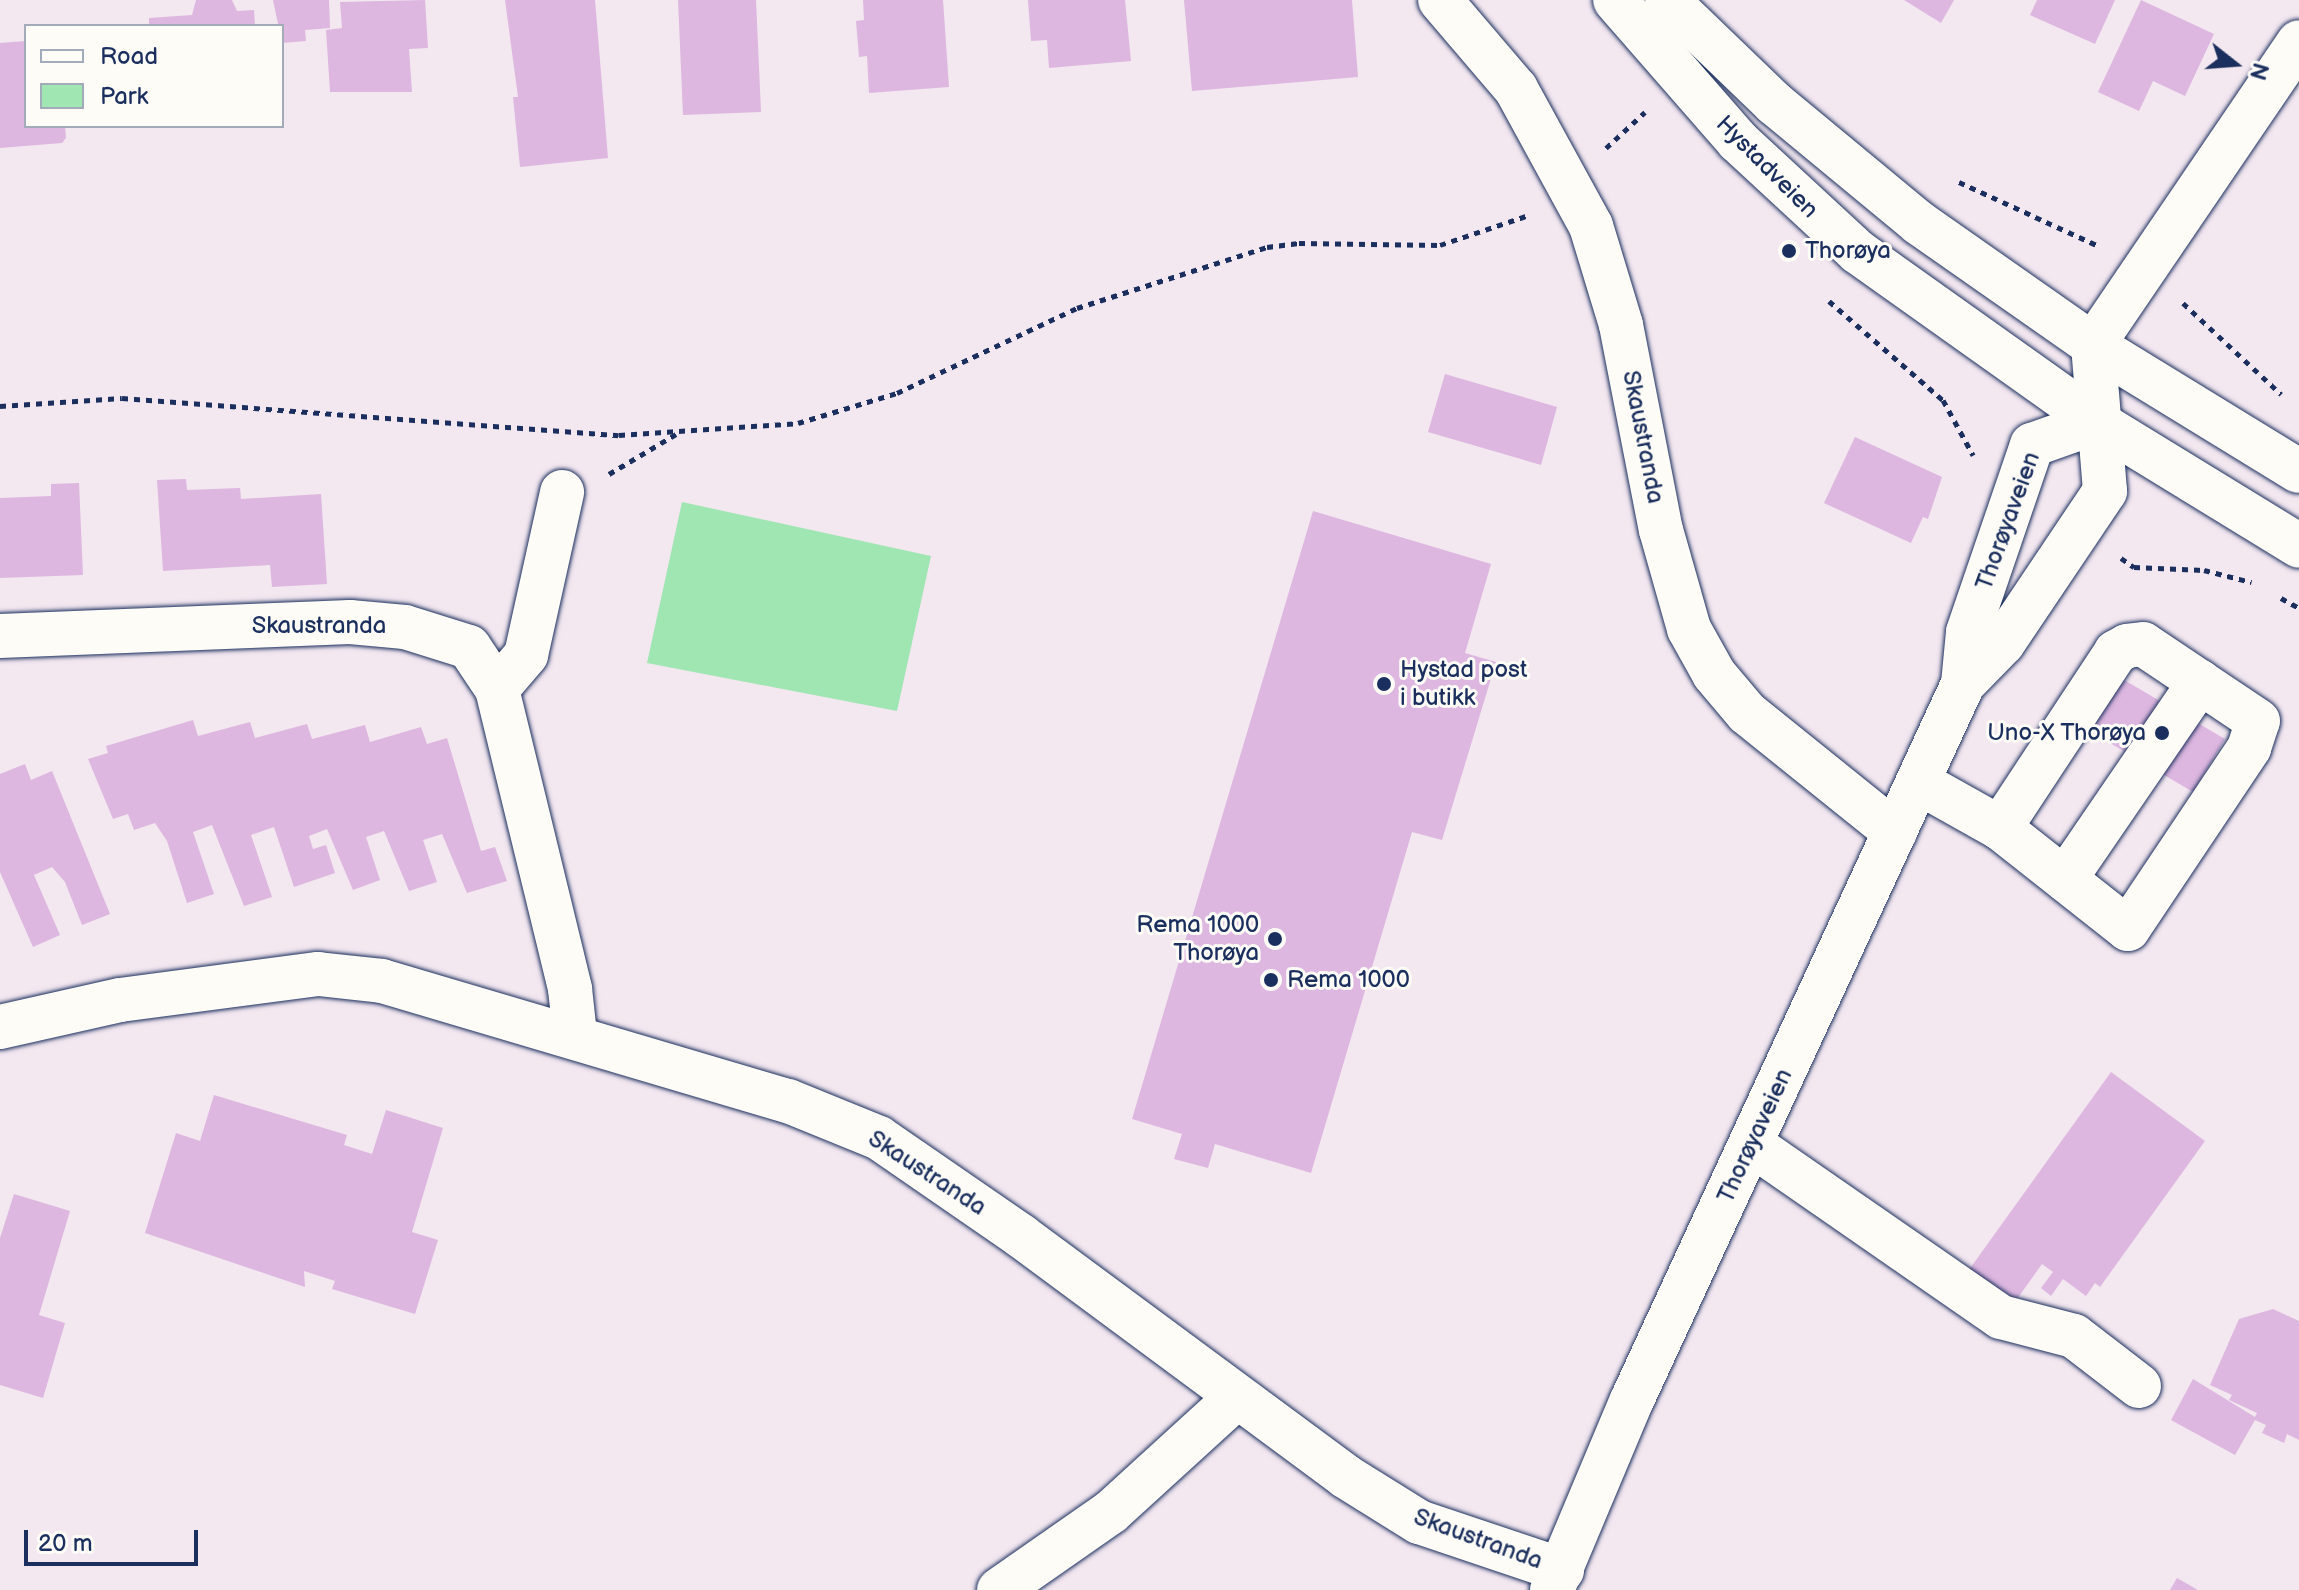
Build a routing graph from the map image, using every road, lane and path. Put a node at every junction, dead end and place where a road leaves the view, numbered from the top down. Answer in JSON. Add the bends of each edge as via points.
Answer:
{"nodes":[{"id":1,"x":1440,"y":0,"type":"edge"},
{"id":2,"x":1615,"y":0,"type":"edge"},
{"id":3,"x":1667,"y":0,"type":"edge"},
{"id":4,"x":2299,"y":42,"type":"edge"},
{"id":5,"x":1645,"y":112,"type":"dead end"},
{"id":6,"x":1955,"y":181,"type":"dead end"},
{"id":7,"x":1575,"y":195,"type":"junction"},
{"id":8,"x":2143,"y":269,"type":"junction"},
{"id":9,"x":2093,"y":345,"type":"junction"},
{"id":10,"x":2288,"y":400,"type":"dead end"},
{"id":11,"x":0,"y":406,"type":"edge"},
{"id":12,"x":2097,"y":422,"type":"junction"},
{"id":13,"x":677,"y":434,"type":"junction"},
{"id":14,"x":2299,"y":471,"type":"edge"},
{"id":15,"x":562,"y":492,"type":"joint"},
{"id":16,"x":2299,"y":546,"type":"edge"},
{"id":17,"x":0,"y":636,"type":"edge"},
{"id":18,"x":2200,"y":682,"type":"junction"},
{"id":19,"x":1963,"y":684,"type":"junction"},
{"id":20,"x":497,"y":689,"type":"junction"},
{"id":21,"x":1918,"y":782,"type":"junction"},
{"id":22,"x":2000,"y":828,"type":"junction"},
{"id":23,"x":1895,"y":832,"type":"junction"},
{"id":24,"x":2065,"y":879,"type":"junction"},
{"id":25,"x":0,"y":1027,"type":"edge"},
{"id":26,"x":575,"y":1034,"type":"junction"},
{"id":27,"x":1751,"y":1144,"type":"junction"},
{"id":28,"x":2139,"y":1386,"type":"dead end"},
{"id":29,"x":1236,"y":1398,"type":"junction"},
{"id":30,"x":1557,"y":1580,"type":"edge"},
{"id":31,"x":999,"y":1590,"type":"edge"}],
"edges":[{"from":1,"to":7,"type":"street","name":"Skaustranda","via":[[1516,89]]},
{"from":2,"to":12,"type":"street","name":"Hystadveien","via":[[1738,141],[1814,216]]},
{"from":3,"to":9,"type":"street","name":"Hystadveien","via":[[1866,183]]},
{"from":4,"to":8,"type":"street"},
{"from":5,"to":7,"type":"path","via":[[1587,166]]},
{"from":6,"to":8,"type":"path"},
{"from":7,"to":13,"type":"path","via":[[1440,245],[1267,247],[1077,308],[852,410],[798,423]]},
{"from":7,"to":23,"type":"street","name":"Skaustranda","via":[[1591,226],[1618,312],[1672,582],[1689,629],[1714,674],[1747,713]]},
{"from":8,"to":9,"type":"street"},
{"from":8,"to":10,"type":"path"},
{"from":9,"to":12,"type":"street"},
{"from":9,"to":14,"type":"street","name":"Hystadveien"},
{"from":11,"to":13,"type":"path","via":[[122,398],[563,432]]},
{"from":12,"to":16,"type":"street","name":"Hystadveien"},
{"from":12,"to":19,"type":"street","name":"Thorøyaveien","via":[[2105,491],[2003,643]]},
{"from":12,"to":19,"type":"street","name":"Thorøyaveien","via":[[2032,445],[1968,632]]},
{"from":13,"to":15,"type":"path","via":[[608,474]]},
{"from":15,"to":20,"type":"street","via":[[526,655]]},
{"from":17,"to":20,"type":"street","name":"Skaustranda","via":[[299,623],[405,627],[469,647]]},
{"from":18,"to":22,"type":"street","via":[[2143,644],[2116,652]]},
{"from":18,"to":24,"type":"street"},
{"from":18,"to":24,"type":"street","via":[[2258,721],[2256,737],[2128,929]]},
{"from":19,"to":21,"type":"street","name":"Thorøyaveien"},
{"from":20,"to":26,"type":"street","name":"Skaustranda","via":[[570,989]]},
{"from":21,"to":22,"type":"street"},
{"from":21,"to":23,"type":"street","name":"Thorøyaveien"},
{"from":22,"to":24,"type":"street"},
{"from":23,"to":27,"type":"street","name":"Thorøyaveien"},
{"from":25,"to":26,"type":"street","name":"Skaustranda","via":[[120,1000],[318,974],[382,981]]},
{"from":26,"to":29,"type":"street","name":"Skaustranda","via":[[788,1101],[879,1138],[1021,1236]]},
{"from":27,"to":28,"type":"street","via":[[2001,1317],[2074,1336]]},
{"from":27,"to":30,"type":"street","name":"Thorøyaveien","via":[[1632,1400]]},
{"from":29,"to":30,"type":"street","name":"Skaustranda","via":[[1419,1522]]},
{"from":29,"to":31,"type":"street","via":[[1111,1512]]}]}
